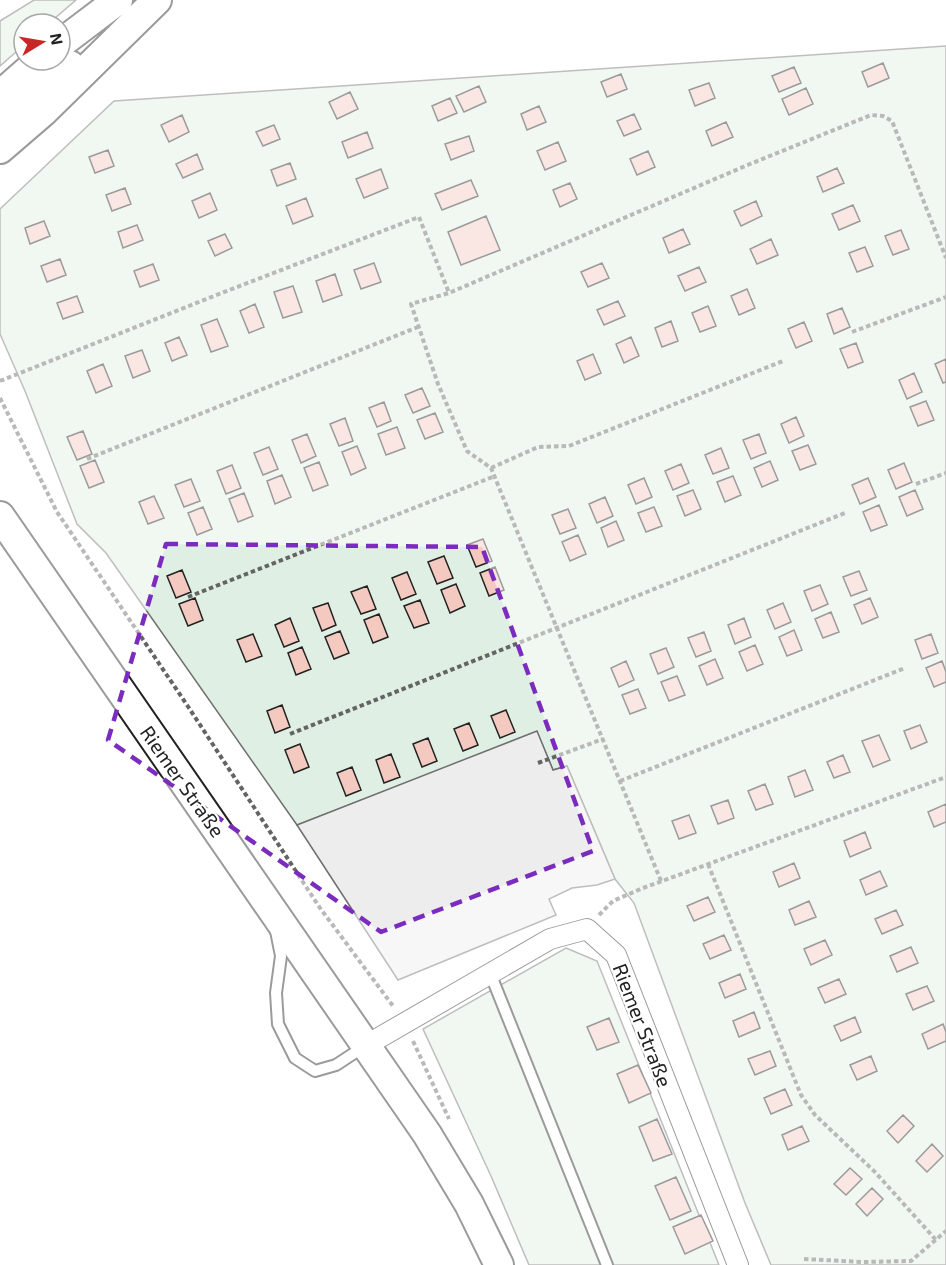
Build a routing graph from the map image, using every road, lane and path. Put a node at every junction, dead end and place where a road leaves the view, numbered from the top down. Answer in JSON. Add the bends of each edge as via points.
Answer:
{"nodes":[{"id":1,"x":118,"y":0,"type":"edge"},
{"id":2,"x":153,"y":3,"type":"edge"},
{"id":3,"x":72,"y":35,"type":"edge"},
{"id":4,"x":26,"y":72,"type":"edge"},
{"id":5,"x":0,"y":95,"type":"edge"},
{"id":6,"x":0,"y":118,"type":"edge"},
{"id":7,"x":0,"y":149,"type":"edge"},
{"id":8,"x":946,"y":258,"type":"edge"},
{"id":9,"x":449,"y":292,"type":"junction"},
{"id":10,"x":946,"y":297,"type":"edge"},
{"id":11,"x":418,"y":327,"type":"junction"},
{"id":12,"x":852,"y":332,"type":"dead end"},
{"id":13,"x":783,"y":361,"type":"dead end"},
{"id":14,"x":0,"y":381,"type":"edge"},
{"id":15,"x":0,"y":398,"type":"edge"},
{"id":16,"x":87,"y":459,"type":"dead end"},
{"id":17,"x":491,"y":468,"type":"junction"},
{"id":18,"x":946,"y":473,"type":"edge"},
{"id":19,"x":495,"y":477,"type":"junction"},
{"id":20,"x":916,"y":484,"type":"dead end"},
{"id":21,"x":845,"y":513,"type":"dead end"},
{"id":22,"x":0,"y":516,"type":"edge"},
{"id":23,"x":188,"y":597,"type":"dead end"},
{"id":24,"x":557,"y":628,"type":"junction"},
{"id":25,"x":905,"y":668,"type":"dead end"},
{"id":26,"x":290,"y":734,"type":"dead end"},
{"id":27,"x":603,"y":739,"type":"junction"},
{"id":28,"x":538,"y":763,"type":"dead end"},
{"id":29,"x":946,"y":777,"type":"edge"},
{"id":30,"x":620,"y":782,"type":"junction"},
{"id":31,"x":708,"y":864,"type":"junction"},
{"id":32,"x":661,"y":881,"type":"junction"},
{"id":33,"x":273,"y":913,"type":"junction"},
{"id":34,"x":587,"y":929,"type":"junction"},
{"id":35,"x":490,"y":974,"type":"junction"},
{"id":36,"x":405,"y":1023,"type":"junction"},
{"id":37,"x":365,"y":1046,"type":"junction"},
{"id":38,"x":946,"y":1231,"type":"edge"},
{"id":39,"x":936,"y":1240,"type":"junction"},
{"id":40,"x":804,"y":1259,"type":"dead end"},
{"id":41,"x":912,"y":1263,"type":"edge"},
{"id":42,"x":499,"y":1265,"type":"edge"},
{"id":43,"x":607,"y":1265,"type":"edge"},
{"id":44,"x":738,"y":1265,"type":"edge"}],
"edges":[{"from":1,"to":3,"type":"street"},
{"from":2,"to":6,"type":"street"},
{"from":2,"to":7,"type":"street"},
{"from":4,"to":5,"type":"street"},
{"from":8,"to":9,"type":"path","via":[[892,121],[871,115]]},
{"from":9,"to":11,"type":"path","via":[[411,304]]},
{"from":9,"to":14,"type":"path","via":[[419,218]]},
{"from":10,"to":12,"type":"path"},
{"from":11,"to":16,"type":"path"},
{"from":11,"to":17,"type":"path","via":[[467,451]]},
{"from":13,"to":17,"type":"path","via":[[569,446],[538,447]]},
{"from":15,"to":36,"type":"path","via":[[57,512],[320,908]]},
{"from":17,"to":19,"type":"path"},
{"from":18,"to":20,"type":"path"},
{"from":19,"to":23,"type":"path"},
{"from":19,"to":24,"type":"path"},
{"from":21,"to":24,"type":"path"},
{"from":22,"to":33,"type":"street","name":"Riemer Straße"},
{"from":24,"to":26,"type":"path"},
{"from":24,"to":27,"type":"path"},
{"from":25,"to":30,"type":"path"},
{"from":27,"to":28,"type":"path"},
{"from":27,"to":30,"type":"path"},
{"from":29,"to":31,"type":"path"},
{"from":30,"to":32,"type":"path"},
{"from":31,"to":32,"type":"path"},
{"from":31,"to":39,"type":"path","via":[[801,1095]]},
{"from":32,"to":34,"type":"path","via":[[613,901]]},
{"from":33,"to":37,"type":"street","name":"Riemer Straße"},
{"from":33,"to":37,"type":"lane","via":[[281,956],[276,993],[278,1024],[295,1058],[315,1071],[336,1065]]},
{"from":34,"to":35,"type":"street","via":[[550,939]]},
{"from":34,"to":44,"type":"street","name":"Riemer Straße","via":[[616,955]]},
{"from":35,"to":36,"type":"street"},
{"from":35,"to":43,"type":"lane"},
{"from":36,"to":37,"type":"street"},
{"from":37,"to":42,"type":"street","name":"Riemer Straße","via":[[426,1134],[474,1213]]},
{"from":38,"to":39,"type":"path"},
{"from":39,"to":41,"type":"path"},
{"from":40,"to":41,"type":"path"}]}
